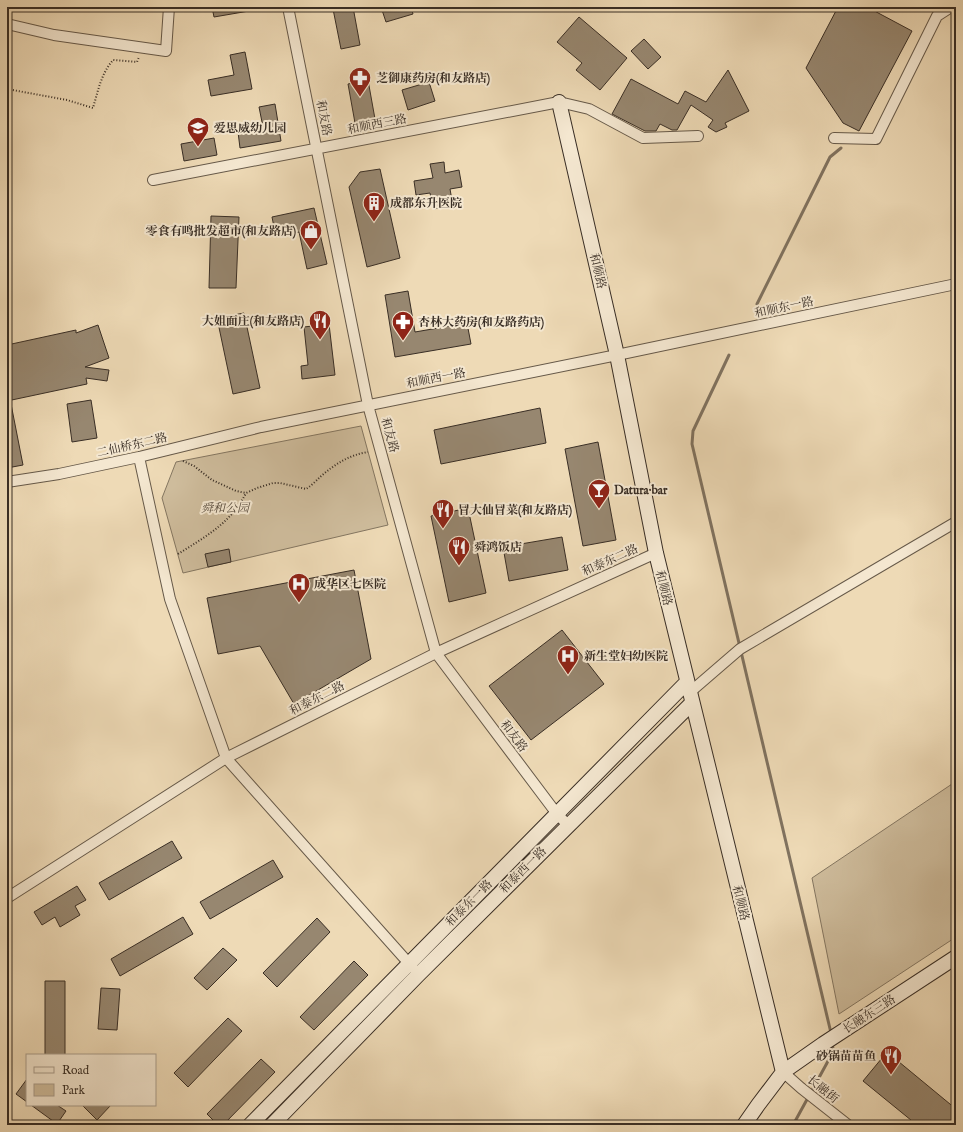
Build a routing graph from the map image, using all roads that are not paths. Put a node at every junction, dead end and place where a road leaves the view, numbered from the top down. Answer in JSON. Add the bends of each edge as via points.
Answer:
{"nodes":[{"id":1,"x":169,"y":7,"type":"edge"},
{"id":2,"x":288,"y":7,"type":"edge"},
{"id":3,"x":951,"y":7,"type":"edge"},
{"id":4,"x":7,"y":24,"type":"edge"},
{"id":5,"x":559,"y":102,"type":"junction"},
{"id":6,"x":698,"y":136,"type":"dead end"},
{"id":7,"x":834,"y":138,"type":"dead end"},
{"id":8,"x":316,"y":148,"type":"junction"},
{"id":9,"x":153,"y":180,"type":"dead end"},
{"id":10,"x":956,"y":284,"type":"edge"},
{"id":11,"x":617,"y":355,"type":"junction"},
{"id":12,"x":368,"y":405,"type":"junction"},
{"id":13,"x":261,"y":427,"type":"joint"},
{"id":14,"x":139,"y":457,"type":"junction"},
{"id":15,"x":7,"y":482,"type":"edge"},
{"id":16,"x":956,"y":522,"type":"edge"},
{"id":17,"x":656,"y":553,"type":"junction"},
{"id":18,"x":436,"y":653,"type":"junction"},
{"id":19,"x":690,"y":693,"type":"junction"},
{"id":20,"x":226,"y":758,"type":"junction"},
{"id":21,"x":557,"y":814,"type":"junction"},
{"id":22,"x":568,"y":825,"type":"junction"},
{"id":23,"x":7,"y":898,"type":"edge"},
{"id":24,"x":956,"y":957,"type":"edge"},
{"id":25,"x":413,"y":969,"type":"junction"},
{"id":26,"x":783,"y":1072,"type":"junction"},
{"id":27,"x":250,"y":1125,"type":"edge"},
{"id":28,"x":272,"y":1125,"type":"edge"},
{"id":29,"x":744,"y":1125,"type":"edge"},
{"id":30,"x":848,"y":1125,"type":"edge"}],
"edges":[{"from":1,"to":4,"type":"street","via":[[166,51],[54,36]]},
{"from":2,"to":8,"type":"street","name":"和友路"},
{"from":3,"to":7,"type":"street","via":[[937,16],[876,139]]},
{"from":5,"to":6,"type":"street","via":[[589,109],[643,138]]},
{"from":5,"to":8,"type":"street","name":"和顺西三路"},
{"from":5,"to":11,"type":"street","name":"和顺路"},
{"from":8,"to":9,"type":"street","name":"和顺西三路"},
{"from":8,"to":12,"type":"street","name":"和友路"},
{"from":10,"to":11,"type":"street","name":"和顺东一路"},
{"from":11,"to":12,"type":"street","name":"和顺西一路"},
{"from":11,"to":17,"type":"street","name":"和顺路"},
{"from":12,"to":13,"type":"street","name":"和顺西一路"},
{"from":12,"to":18,"type":"street","name":"和友路"},
{"from":13,"to":14,"type":"street","name":"二仙桥东二路"},
{"from":14,"to":15,"type":"street","name":"二仙桥东二路"},
{"from":14,"to":20,"type":"street","via":[[170,599]]},
{"from":16,"to":19,"type":"street","via":[[740,649]]},
{"from":17,"to":18,"type":"street","name":"和泰东二路"},
{"from":17,"to":19,"type":"street","name":"和顺路"},
{"from":18,"to":20,"type":"street","name":"和泰东二路"},
{"from":18,"to":21,"type":"street","name":"和友路"},
{"from":19,"to":21,"type":"street","name":"和泰东一路"},
{"from":19,"to":22,"type":"street","name":"和泰西一路"},
{"from":19,"to":26,"type":"street","name":"和顺路"},
{"from":20,"to":23,"type":"street","name":"和泰东二路"},
{"from":20,"to":25,"type":"street"},
{"from":21,"to":22,"type":"street","name":"和友路"},
{"from":21,"to":25,"type":"street","name":"和泰东一路"},
{"from":22,"to":25,"type":"street","name":"和泰西一路"},
{"from":24,"to":26,"type":"street","name":"长融东三路"},
{"from":25,"to":27,"type":"street","name":"和泰东一路"},
{"from":25,"to":28,"type":"street","name":"和泰西一路"},
{"from":26,"to":29,"type":"street","name":"长融东三路"},
{"from":26,"to":30,"type":"street","name":"长融街"}]}
